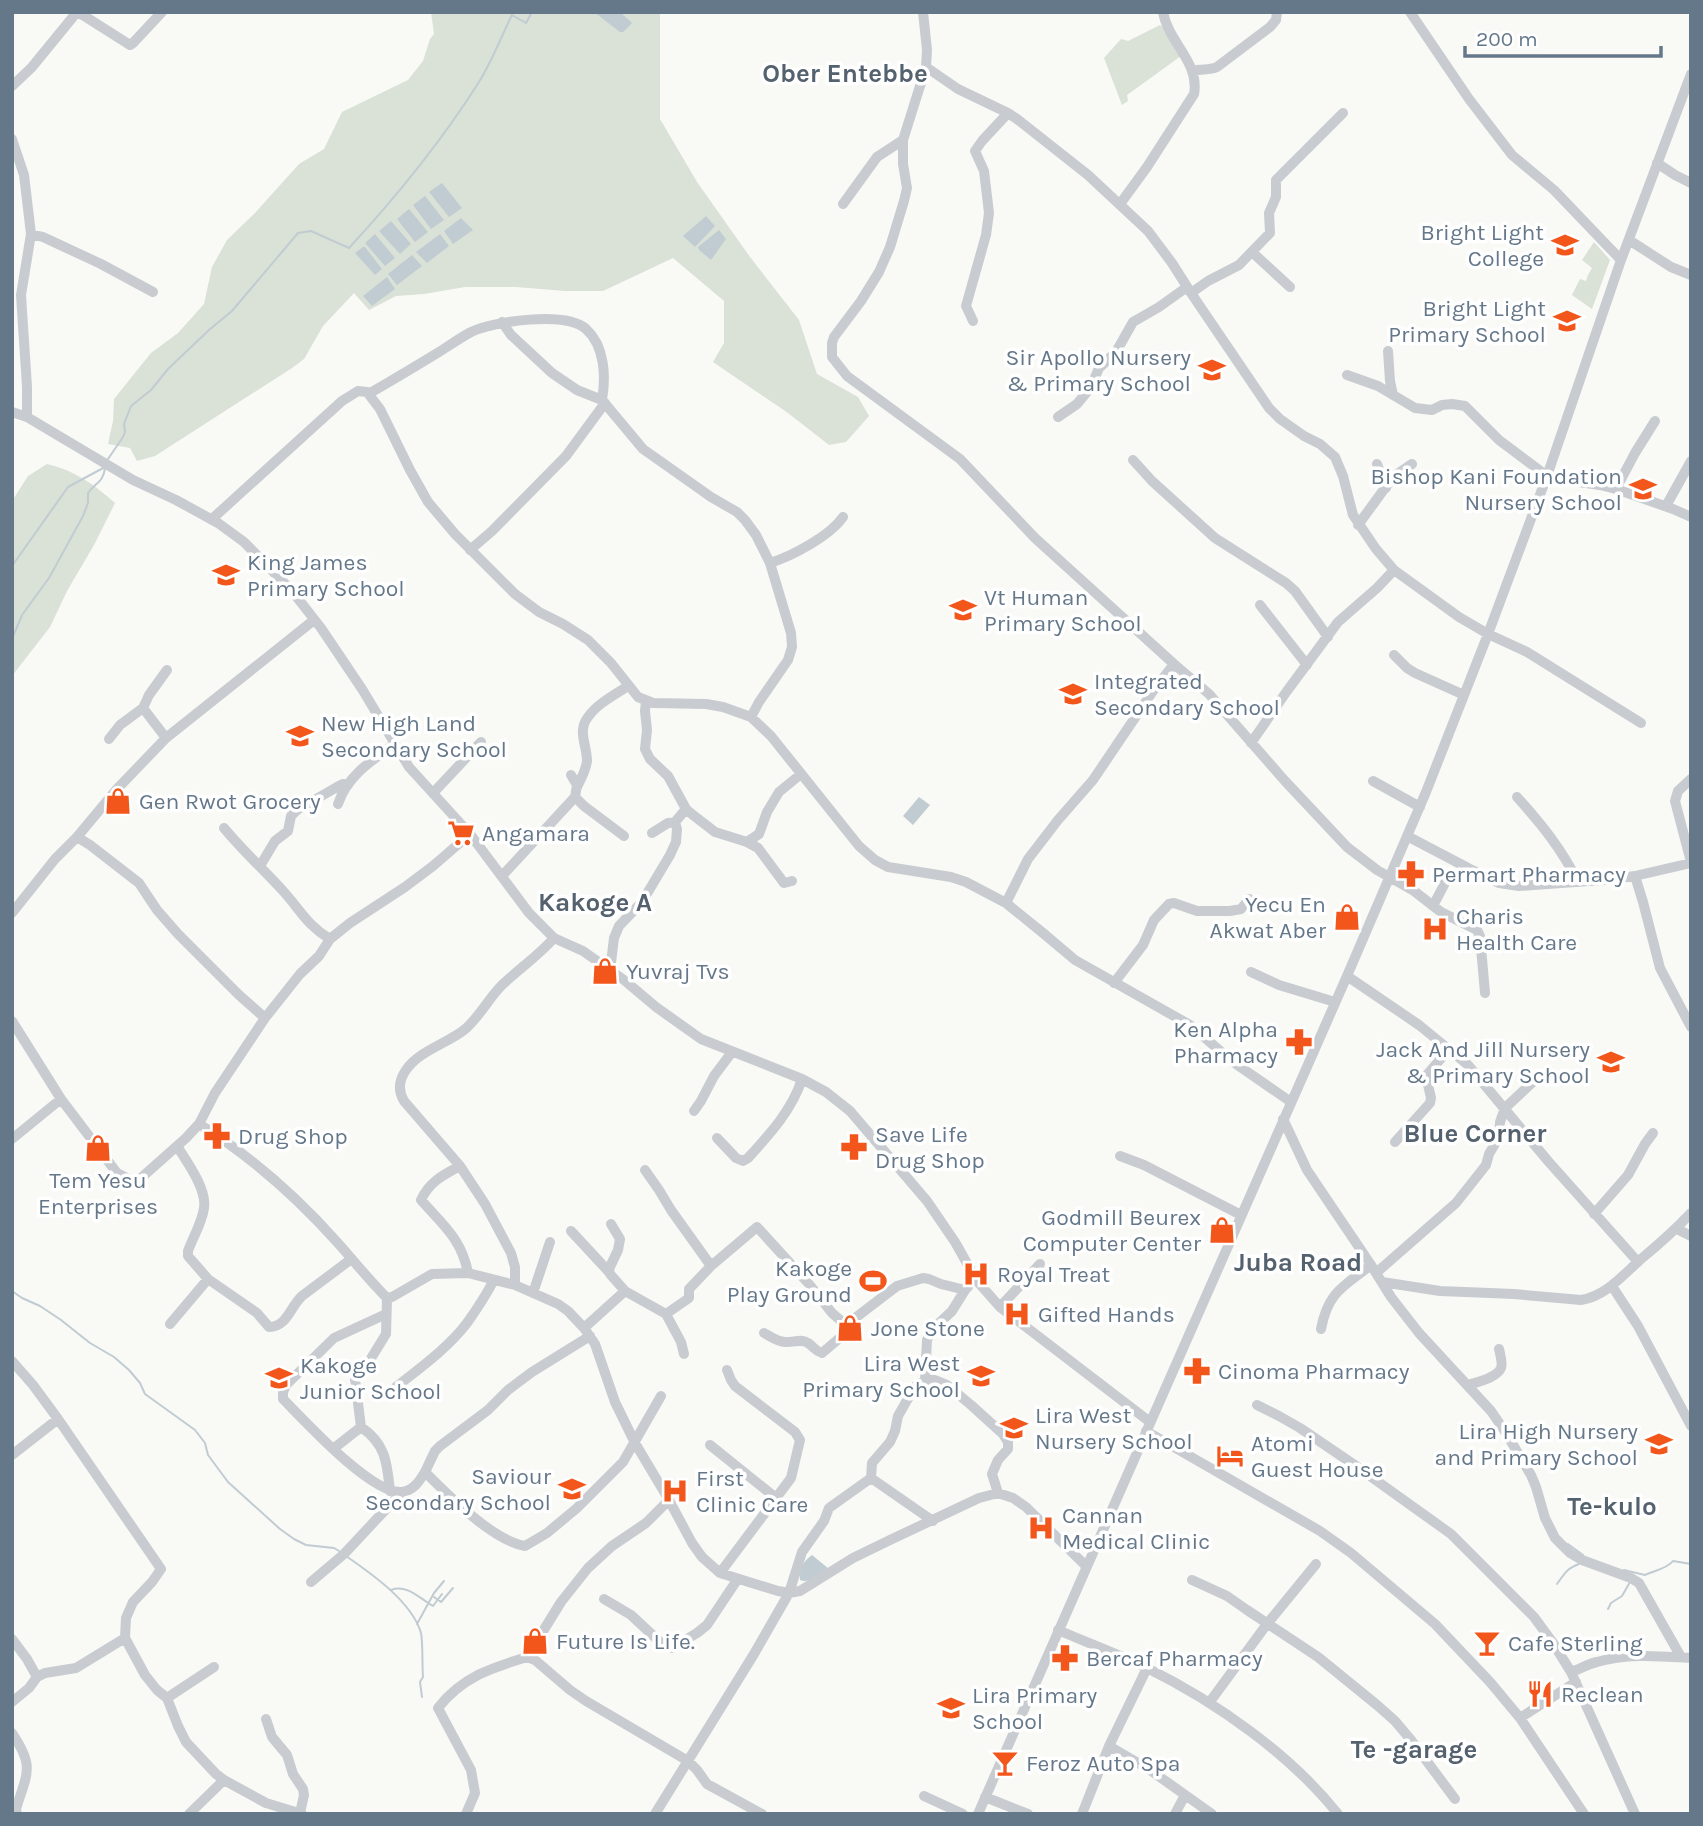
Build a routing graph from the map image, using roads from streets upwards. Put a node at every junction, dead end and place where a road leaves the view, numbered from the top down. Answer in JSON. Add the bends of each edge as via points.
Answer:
{"nodes":[{"id":1,"x":77,"y":12,"type":"edge"},
{"id":2,"x":162,"y":12,"type":"edge"},
{"id":3,"x":923,"y":12,"type":"edge"},
{"id":4,"x":1163,"y":12,"type":"edge"},
{"id":5,"x":1277,"y":12,"type":"edge"},
{"id":6,"x":1410,"y":12,"type":"edge"},
{"id":7,"x":926,"y":67,"type":"junction"},
{"id":8,"x":1193,"y":71,"type":"junction"},
{"id":9,"x":1691,"y":74,"type":"edge"},
{"id":10,"x":12,"y":86,"type":"edge"},
{"id":11,"x":1008,"y":113,"type":"junction"},
{"id":12,"x":1343,"y":113,"type":"dead end"},
{"id":13,"x":12,"y":139,"type":"edge"},
{"id":14,"x":903,"y":140,"type":"junction"},
{"id":15,"x":1657,"y":163,"type":"junction"},
{"id":16,"x":1691,"y":183,"type":"edge"},
{"id":17,"x":843,"y":204,"type":"dead end"},
{"id":18,"x":1120,"y":204,"type":"junction"},
{"id":19,"x":31,"y":234,"type":"junction"},
{"id":20,"x":1629,"y":240,"type":"junction"},
{"id":21,"x":1252,"y":252,"type":"junction"},
{"id":22,"x":1621,"y":260,"type":"junction"},
{"id":23,"x":1691,"y":275,"type":"edge"},
{"id":24,"x":1290,"y":288,"type":"dead end"},
{"id":25,"x":1189,"y":290,"type":"junction"},
{"id":26,"x":153,"y":292,"type":"dead end"},
{"id":27,"x":17,"y":319,"type":"edge"},
{"id":28,"x":972,"y":321,"type":"dead end"},
{"id":29,"x":502,"y":322,"type":"junction"},
{"id":30,"x":1388,"y":351,"type":"dead end"},
{"id":31,"x":1347,"y":375,"type":"dead end"},
{"id":32,"x":370,"y":394,"type":"junction"},
{"id":33,"x":1393,"y":396,"type":"junction"},
{"id":34,"x":604,"y":401,"type":"junction"},
{"id":35,"x":12,"y":412,"type":"edge"},
{"id":36,"x":27,"y":417,"type":"junction"},
{"id":37,"x":1058,"y":417,"type":"dead end"},
{"id":38,"x":1655,"y":421,"type":"dead end"},
{"id":39,"x":1133,"y":460,"type":"dead end"},
{"id":40,"x":1691,"y":461,"type":"edge"},
{"id":41,"x":1377,"y":464,"type":"dead end"},
{"id":42,"x":1412,"y":464,"type":"dead end"},
{"id":43,"x":1547,"y":476,"type":"junction"},
{"id":44,"x":1386,"y":488,"type":"junction"},
{"id":45,"x":1616,"y":489,"type":"junction"},
{"id":46,"x":1666,"y":506,"type":"junction"},
{"id":47,"x":843,"y":517,"type":"dead end"},
{"id":48,"x":1691,"y":517,"type":"edge"},
{"id":49,"x":212,"y":519,"type":"junction"},
{"id":50,"x":1358,"y":525,"type":"junction"},
{"id":51,"x":470,"y":550,"type":"junction"},
{"id":52,"x":770,"y":563,"type":"junction"},
{"id":53,"x":1394,"y":570,"type":"junction"},
{"id":54,"x":1260,"y":605,"type":"dead end"},
{"id":55,"x":314,"y":620,"type":"junction"},
{"id":56,"x":1488,"y":634,"type":"junction"},
{"id":57,"x":1328,"y":637,"type":"junction"},
{"id":58,"x":1394,"y":655,"type":"dead end"},
{"id":59,"x":1174,"y":664,"type":"junction"},
{"id":60,"x":1307,"y":665,"type":"junction"},
{"id":61,"x":167,"y":670,"type":"dead end"},
{"id":62,"x":628,"y":686,"type":"junction"},
{"id":63,"x":1464,"y":695,"type":"junction"},
{"id":64,"x":646,"y":701,"type":"junction"},
{"id":65,"x":143,"y":708,"type":"junction"},
{"id":66,"x":751,"y":718,"type":"junction"},
{"id":67,"x":1641,"y":723,"type":"dead end"},
{"id":68,"x":166,"y":738,"type":"junction"},
{"id":69,"x":109,"y":739,"type":"dead end"},
{"id":70,"x":481,"y":742,"type":"dead end"},
{"id":71,"x":1251,"y":743,"type":"junction"},
{"id":72,"x":395,"y":744,"type":"junction"},
{"id":73,"x":801,"y":774,"type":"junction"},
{"id":74,"x":571,"y":775,"type":"dead end"},
{"id":75,"x":1691,"y":779,"type":"edge"},
{"id":76,"x":1373,"y":781,"type":"dead end"},
{"id":77,"x":348,"y":785,"type":"junction"},
{"id":78,"x":433,"y":792,"type":"junction"},
{"id":79,"x":576,"y":792,"type":"junction"},
{"id":80,"x":1517,"y":797,"type":"dead end"},
{"id":81,"x":338,"y":804,"type":"dead end"},
{"id":82,"x":1420,"y":807,"type":"junction"},
{"id":83,"x":686,"y":808,"type":"junction"},
{"id":84,"x":675,"y":822,"type":"junction"},
{"id":85,"x":224,"y":828,"type":"dead end"},
{"id":86,"x":652,"y":833,"type":"dead end"},
{"id":87,"x":470,"y":834,"type":"junction"},
{"id":88,"x":759,"y":834,"type":"junction"},
{"id":89,"x":624,"y":836,"type":"dead end"},
{"id":90,"x":1407,"y":836,"type":"junction"},
{"id":91,"x":77,"y":837,"type":"junction"},
{"id":92,"x":747,"y":842,"type":"junction"},
{"id":93,"x":758,"y":848,"type":"junction"},
{"id":94,"x":1691,"y":862,"type":"edge"},
{"id":95,"x":260,"y":866,"type":"junction"},
{"id":96,"x":502,"y":876,"type":"junction"},
{"id":97,"x":1635,"y":876,"type":"junction"},
{"id":98,"x":1389,"y":877,"type":"junction"},
{"id":99,"x":792,"y":881,"type":"dead end"},
{"id":100,"x":1446,"y":881,"type":"dead end"},
{"id":101,"x":1578,"y":882,"type":"junction"},
{"id":102,"x":1249,"y":899,"type":"dead end"},
{"id":103,"x":1006,"y":903,"type":"junction"},
{"id":104,"x":1433,"y":906,"type":"junction"},
{"id":105,"x":12,"y":913,"type":"edge"},
{"id":106,"x":554,"y":937,"type":"junction"},
{"id":107,"x":330,"y":939,"type":"junction"},
{"id":108,"x":610,"y":971,"type":"junction"},
{"id":109,"x":1251,"y":972,"type":"dead end"},
{"id":110,"x":1347,"y":976,"type":"junction"},
{"id":111,"x":1114,"y":983,"type":"junction"},
{"id":112,"x":1485,"y":993,"type":"dead end"},
{"id":113,"x":1335,"y":1002,"type":"junction"},
{"id":114,"x":265,"y":1018,"type":"junction"},
{"id":115,"x":12,"y":1021,"type":"edge"},
{"id":116,"x":1691,"y":1027,"type":"edge"},
{"id":117,"x":1449,"y":1049,"type":"junction"},
{"id":118,"x":732,"y":1052,"type":"junction"},
{"id":119,"x":802,"y":1079,"type":"junction"},
{"id":120,"x":1536,"y":1079,"type":"dead end"},
{"id":121,"x":61,"y":1100,"type":"junction"},
{"id":122,"x":1291,"y":1102,"type":"junction"},
{"id":123,"x":1505,"y":1108,"type":"junction"},
{"id":124,"x":694,"y":1111,"type":"dead end"},
{"id":125,"x":1283,"y":1119,"type":"junction"},
{"id":126,"x":199,"y":1124,"type":"junction"},
{"id":127,"x":1653,"y":1133,"type":"dead end"},
{"id":128,"x":717,"y":1138,"type":"dead end"},
{"id":129,"x":12,"y":1139,"type":"edge"},
{"id":130,"x":1395,"y":1142,"type":"dead end"},
{"id":131,"x":177,"y":1146,"type":"junction"},
{"id":132,"x":1120,"y":1156,"type":"dead end"},
{"id":133,"x":460,"y":1166,"type":"junction"},
{"id":134,"x":645,"y":1170,"type":"dead end"},
{"id":135,"x":1691,"y":1213,"type":"edge"},
{"id":136,"x":1241,"y":1214,"type":"junction"},
{"id":137,"x":1594,"y":1214,"type":"junction"},
{"id":138,"x":611,"y":1224,"type":"dead end"},
{"id":139,"x":1676,"y":1229,"type":"junction"},
{"id":140,"x":571,"y":1231,"type":"dead end"},
{"id":141,"x":1691,"y":1236,"type":"edge"},
{"id":142,"x":550,"y":1242,"type":"dead end"},
{"id":143,"x":351,"y":1260,"type":"junction"},
{"id":144,"x":1638,"y":1262,"type":"junction"},
{"id":145,"x":1040,"y":1264,"type":"dead end"},
{"id":146,"x":711,"y":1266,"type":"junction"},
{"id":147,"x":609,"y":1272,"type":"junction"},
{"id":148,"x":468,"y":1273,"type":"junction"},
{"id":149,"x":1376,"y":1273,"type":"junction"},
{"id":150,"x":208,"y":1279,"type":"junction"},
{"id":151,"x":494,"y":1280,"type":"junction"},
{"id":152,"x":976,"y":1281,"type":"junction"},
{"id":153,"x":515,"y":1285,"type":"junction"},
{"id":154,"x":1612,"y":1286,"type":"junction"},
{"id":155,"x":965,"y":1290,"type":"junction"},
{"id":156,"x":625,"y":1292,"type":"junction"},
{"id":157,"x":533,"y":1293,"type":"junction"},
{"id":158,"x":387,"y":1298,"type":"junction"},
{"id":159,"x":1000,"y":1307,"type":"junction"},
{"id":160,"x":386,"y":1314,"type":"junction"},
{"id":161,"x":666,"y":1314,"type":"junction"},
{"id":162,"x":170,"y":1324,"type":"dead end"},
{"id":163,"x":846,"y":1325,"type":"junction"},
{"id":164,"x":1321,"y":1329,"type":"dead end"},
{"id":165,"x":587,"y":1332,"type":"junction"},
{"id":166,"x":764,"y":1333,"type":"dead end"},
{"id":167,"x":1499,"y":1349,"type":"dead end"},
{"id":168,"x":684,"y":1354,"type":"dead end"},
{"id":169,"x":12,"y":1361,"type":"edge"},
{"id":170,"x":727,"y":1370,"type":"dead end"},
{"id":171,"x":925,"y":1380,"type":"junction"},
{"id":172,"x":1468,"y":1385,"type":"junction"},
{"id":173,"x":396,"y":1387,"type":"dead end"},
{"id":174,"x":661,"y":1395,"type":"dead end"},
{"id":175,"x":1257,"y":1405,"type":"dead end"},
{"id":176,"x":58,"y":1419,"type":"junction"},
{"id":177,"x":1691,"y":1426,"type":"edge"},
{"id":178,"x":361,"y":1427,"type":"junction"},
{"id":179,"x":1148,"y":1427,"type":"junction"},
{"id":180,"x":635,"y":1443,"type":"junction"},
{"id":181,"x":710,"y":1445,"type":"dead end"},
{"id":182,"x":333,"y":1449,"type":"junction"},
{"id":183,"x":12,"y":1455,"type":"edge"},
{"id":184,"x":425,"y":1472,"type":"junction"},
{"id":185,"x":871,"y":1478,"type":"junction"},
{"id":186,"x":390,"y":1491,"type":"junction"},
{"id":187,"x":402,"y":1492,"type":"junction"},
{"id":188,"x":998,"y":1493,"type":"junction"},
{"id":189,"x":776,"y":1498,"type":"junction"},
{"id":190,"x":669,"y":1500,"type":"junction"},
{"id":191,"x":933,"y":1521,"type":"junction"},
{"id":192,"x":1316,"y":1564,"type":"dead end"},
{"id":193,"x":1086,"y":1566,"type":"junction"},
{"id":194,"x":720,"y":1573,"type":"junction"},
{"id":195,"x":737,"y":1580,"type":"junction"},
{"id":196,"x":1192,"y":1580,"type":"dead end"},
{"id":197,"x":311,"y":1582,"type":"dead end"},
{"id":198,"x":789,"y":1593,"type":"junction"},
{"id":199,"x":604,"y":1599,"type":"dead end"},
{"id":200,"x":1267,"y":1624,"type":"junction"},
{"id":201,"x":1058,"y":1630,"type":"junction"},
{"id":202,"x":125,"y":1637,"type":"junction"},
{"id":203,"x":12,"y":1639,"type":"edge"},
{"id":204,"x":527,"y":1657,"type":"junction"},
{"id":205,"x":1686,"y":1658,"type":"edge"},
{"id":206,"x":215,"y":1667,"type":"dead end"},
{"id":207,"x":1147,"y":1668,"type":"junction"},
{"id":208,"x":37,"y":1677,"type":"junction"},
{"id":209,"x":1573,"y":1677,"type":"junction"},
{"id":210,"x":167,"y":1698,"type":"junction"},
{"id":211,"x":12,"y":1702,"type":"edge"},
{"id":212,"x":1209,"y":1703,"type":"junction"},
{"id":213,"x":1520,"y":1718,"type":"junction"},
{"id":214,"x":266,"y":1719,"type":"dead end"},
{"id":215,"x":12,"y":1733,"type":"edge"},
{"id":216,"x":1110,"y":1746,"type":"junction"},
{"id":217,"x":688,"y":1761,"type":"junction"},
{"id":218,"x":224,"y":1780,"type":"junction"},
{"id":219,"x":1185,"y":1795,"type":"junction"},
{"id":220,"x":924,"y":1796,"type":"dead end"},
{"id":221,"x":985,"y":1797,"type":"junction"},
{"id":222,"x":1455,"y":1799,"type":"dead end"},
{"id":223,"x":15,"y":1811,"type":"edge"},
{"id":224,"x":301,"y":1813,"type":"edge"},
{"id":225,"x":189,"y":1814,"type":"edge"},
{"id":226,"x":466,"y":1814,"type":"edge"},
{"id":227,"x":655,"y":1814,"type":"edge"},
{"id":228,"x":762,"y":1814,"type":"edge"},
{"id":229,"x":963,"y":1814,"type":"edge"},
{"id":230,"x":978,"y":1814,"type":"edge"},
{"id":231,"x":1028,"y":1814,"type":"edge"},
{"id":232,"x":1082,"y":1814,"type":"edge"},
{"id":233,"x":1175,"y":1814,"type":"edge"},
{"id":234,"x":1212,"y":1814,"type":"edge"},
{"id":235,"x":1338,"y":1814,"type":"edge"},
{"id":236,"x":1584,"y":1814,"type":"edge"},
{"id":237,"x":1635,"y":1814,"type":"edge"}],
"edges":[{"from":1,"to":2,"type":"street","via":[[130,44]]},
{"from":1,"to":10,"type":"street"},
{"from":3,"to":7,"type":"street"},
{"from":4,"to":8,"type":"street"},
{"from":5,"to":8,"type":"street","via":[[1270,27],[1217,67]]},
{"from":6,"to":22,"type":"street","via":[[1512,155],[1554,190]]},
{"from":7,"to":11,"type":"street","via":[[958,89]]},
{"from":7,"to":14,"type":"street"},
{"from":8,"to":18,"type":"street","via":[[1194,94]]},
{"from":9,"to":15,"type":"street"},
{"from":11,"to":18,"type":"street"},
{"from":11,"to":28,"type":"street","via":[[975,151],[984,171],[989,213],[966,306]]},
{"from":12,"to":21,"type":"street","via":[[1278,176],[1269,213],[1270,232]]},
{"from":13,"to":19,"type":"street","via":[[24,175]]},
{"from":14,"to":17,"type":"street","via":[[877,157]]},
{"from":14,"to":59,"type":"street","via":[[907,188],[896,230],[879,272],[834,337],[834,361],[847,376],[960,458],[1035,538]]},
{"from":15,"to":16,"type":"street"},
{"from":15,"to":20,"type":"street"},
{"from":18,"to":25,"type":"street","via":[[1162,248]]},
{"from":19,"to":26,"type":"street"},
{"from":19,"to":27,"type":"street"},
{"from":20,"to":22,"type":"street"},
{"from":20,"to":23,"type":"street"},
{"from":21,"to":24,"type":"street"},
{"from":21,"to":25,"type":"street","via":[[1233,269]]},
{"from":22,"to":43,"type":"street"},
{"from":25,"to":37,"type":"street","via":[[1133,322],[1116,352],[1099,368],[1091,387]]},
{"from":25,"to":50,"type":"street","via":[[1269,408],[1335,457]]},
{"from":27,"to":36,"type":"street"},
{"from":29,"to":32,"type":"street","via":[[471,332]]},
{"from":29,"to":34,"type":"street","via":[[552,373],[576,390]]},
{"from":29,"to":34,"type":"street","via":[[554,320],[585,327],[599,348],[604,367]]},
{"from":30,"to":33,"type":"street"},
{"from":31,"to":33,"type":"street"},
{"from":32,"to":49,"type":"street","via":[[358,391],[342,401]]},
{"from":32,"to":51,"type":"street","via":[[424,497]]},
{"from":33,"to":43,"type":"street","via":[[1425,410],[1452,404],[1465,407]]},
{"from":34,"to":51,"type":"street","via":[[566,456]]},
{"from":34,"to":52,"type":"street","via":[[643,449],[741,515]]},
{"from":35,"to":36,"type":"street"},
{"from":36,"to":49,"type":"street","via":[[133,480]]},
{"from":38,"to":45,"type":"street"},
{"from":39,"to":57,"type":"street","via":[[1215,538],[1286,583]]},
{"from":40,"to":46,"type":"street"},
{"from":41,"to":44,"type":"street"},
{"from":42,"to":44,"type":"street"},
{"from":43,"to":45,"type":"street"},
{"from":43,"to":56,"type":"street"},
{"from":44,"to":50,"type":"street"},
{"from":45,"to":46,"type":"street"},
{"from":46,"to":48,"type":"street"},
{"from":47,"to":52,"type":"street","via":[[808,546]]},
{"from":49,"to":55,"type":"street","via":[[244,542]]},
{"from":50,"to":53,"type":"street"},
{"from":51,"to":62,"type":"street","via":[[524,601],[596,646]]},
{"from":52,"to":66,"type":"street","via":[[792,647]]},
{"from":53,"to":56,"type":"street"},
{"from":53,"to":57,"type":"street"},
{"from":54,"to":60,"type":"street"},
{"from":55,"to":68,"type":"street"},
{"from":55,"to":72,"type":"street"},
{"from":56,"to":63,"type":"street"},
{"from":56,"to":67,"type":"street","via":[[1527,652]]},
{"from":57,"to":60,"type":"street"},
{"from":58,"to":63,"type":"street","via":[[1415,673]]},
{"from":59,"to":71,"type":"street","via":[[1209,694]]},
{"from":59,"to":103,"type":"street","via":[[1093,780],[1028,859]]},
{"from":60,"to":71,"type":"street"},
{"from":61,"to":65,"type":"street"},
{"from":62,"to":64,"type":"street"},
{"from":62,"to":79,"type":"street","via":[[596,709],[584,724],[587,761]]},
{"from":63,"to":82,"type":"street"},
{"from":64,"to":66,"type":"street","via":[[706,704]]},
{"from":64,"to":83,"type":"street","via":[[645,749]]},
{"from":65,"to":68,"type":"street"},
{"from":65,"to":69,"type":"street"},
{"from":66,"to":73,"type":"street"},
{"from":68,"to":91,"type":"street"},
{"from":70,"to":78,"type":"street"},
{"from":71,"to":98,"type":"street","via":[[1347,847]]},
{"from":72,"to":77,"type":"street"},
{"from":72,"to":78,"type":"street"},
{"from":73,"to":88,"type":"street","via":[[779,792]]},
{"from":73,"to":103,"type":"street","via":[[875,860],[966,882]]},
{"from":74,"to":79,"type":"street"},
{"from":75,"to":94,"type":"street","via":[[1681,786],[1675,801]]},
{"from":76,"to":82,"type":"street"},
{"from":77,"to":81,"type":"street"},
{"from":77,"to":95,"type":"street","via":[[297,810],[288,831],[275,841]]},
{"from":78,"to":87,"type":"street"},
{"from":79,"to":89,"type":"street","via":[[584,806]]},
{"from":79,"to":96,"type":"street"},
{"from":80,"to":101,"type":"street","via":[[1555,841]]},
{"from":82,"to":90,"type":"street"},
{"from":83,"to":84,"type":"street"},
{"from":83,"to":92,"type":"street","via":[[715,832]]},
{"from":84,"to":86,"type":"street"},
{"from":84,"to":108,"type":"street","via":[[676,842],[670,855],[642,902],[619,926]]},
{"from":85,"to":95,"type":"street"},
{"from":87,"to":96,"type":"street"},
{"from":87,"to":107,"type":"street"},
{"from":88,"to":92,"type":"street"},
{"from":88,"to":93,"type":"street"},
{"from":90,"to":98,"type":"street"},
{"from":90,"to":101,"type":"street","via":[[1499,883]]},
{"from":91,"to":105,"type":"street"},
{"from":91,"to":114,"type":"street","via":[[139,883],[178,933]]},
{"from":92,"to":93,"type":"street"},
{"from":93,"to":99,"type":"street","via":[[784,883]]},
{"from":94,"to":97,"type":"street"},
{"from":95,"to":107,"type":"street","via":[[308,923]]},
{"from":96,"to":106,"type":"street"},
{"from":97,"to":101,"type":"street"},
{"from":97,"to":116,"type":"street","via":[[1660,968]]},
{"from":98,"to":104,"type":"street"},
{"from":98,"to":110,"type":"street"},
{"from":100,"to":104,"type":"street"},
{"from":102,"to":111,"type":"street","via":[[1241,909],[1230,911],[1197,911],[1169,904]]},
{"from":103,"to":111,"type":"street","via":[[1075,960]]},
{"from":104,"to":112,"type":"street","via":[[1477,930]]},
{"from":106,"to":108,"type":"street"},
{"from":106,"to":133,"type":"street","via":[[502,985],[466,1029],[416,1061],[401,1079],[404,1101]]},
{"from":107,"to":114,"type":"street"},
{"from":108,"to":118,"type":"street","via":[[701,1039]]},
{"from":109,"to":113,"type":"street"},
{"from":110,"to":113,"type":"street"},
{"from":110,"to":117,"type":"street"},
{"from":111,"to":122,"type":"street","via":[[1190,1025]]},
{"from":113,"to":122,"type":"street"},
{"from":114,"to":126,"type":"street"},
{"from":115,"to":121,"type":"street"},
{"from":117,"to":123,"type":"street"},
{"from":117,"to":130,"type":"street","via":[[1426,1076],[1430,1103]]},
{"from":118,"to":119,"type":"street"},
{"from":118,"to":124,"type":"street"},
{"from":119,"to":128,"type":"street","via":[[789,1108],[748,1158],[736,1158]]},
{"from":119,"to":152,"type":"street","via":[[850,1111],[906,1175],[946,1228]]},
{"from":120,"to":123,"type":"street"},
{"from":121,"to":129,"type":"street"},
{"from":121,"to":131,"type":"street","via":[[128,1180],[141,1178]]},
{"from":122,"to":125,"type":"street"},
{"from":123,"to":137,"type":"street"},
{"from":123,"to":149,"type":"street","via":[[1486,1165],[1457,1203]]},
{"from":125,"to":136,"type":"street"},
{"from":125,"to":149,"type":"street","via":[[1307,1170]]},
{"from":126,"to":131,"type":"street"},
{"from":126,"to":143,"type":"street","via":[[269,1174]]},
{"from":127,"to":137,"type":"street","via":[[1628,1175]]},
{"from":131,"to":150,"type":"street","via":[[204,1198],[188,1256]]},
{"from":132,"to":136,"type":"street"},
{"from":133,"to":148,"type":"street","via":[[440,1176],[421,1200],[452,1234]]},
{"from":133,"to":153,"type":"street","via":[[512,1253]]},
{"from":134,"to":146,"type":"street"},
{"from":135,"to":139,"type":"street"},
{"from":136,"to":179,"type":"street"},
{"from":137,"to":144,"type":"street"},
{"from":138,"to":147,"type":"street","via":[[620,1239]]},
{"from":139,"to":141,"type":"street"},
{"from":139,"to":144,"type":"street"},
{"from":140,"to":147,"type":"street"},
{"from":142,"to":157,"type":"street"},
{"from":143,"to":150,"type":"street","via":[[295,1302],[288,1318],[273,1328]]},
{"from":143,"to":158,"type":"street"},
{"from":144,"to":154,"type":"street"},
{"from":145,"to":159,"type":"street"},
{"from":146,"to":161,"type":"street","via":[[689,1289],[689,1298]]},
{"from":146,"to":163,"type":"street","via":[[757,1227]]},
{"from":147,"to":156,"type":"street"},
{"from":148,"to":151,"type":"street"},
{"from":148,"to":158,"type":"street","via":[[432,1274]]},
{"from":149,"to":154,"type":"street","via":[[1440,1291],[1581,1300]]},
{"from":149,"to":164,"type":"street","via":[[1332,1297]]},
{"from":149,"to":172,"type":"street","via":[[1419,1333]]},
{"from":150,"to":162,"type":"street"},
{"from":151,"to":153,"type":"street"},
{"from":151,"to":173,"type":"street","via":[[466,1325]]},
{"from":152,"to":155,"type":"street"},
{"from":152,"to":159,"type":"street"},
{"from":153,"to":157,"type":"street"},
{"from":154,"to":177,"type":"street"},
{"from":155,"to":163,"type":"street","via":[[929,1279],[897,1286]]},
{"from":155,"to":171,"type":"street","via":[[927,1340]]},
{"from":156,"to":161,"type":"street"},
{"from":156,"to":165,"type":"street"},
{"from":157,"to":165,"type":"street","via":[[564,1308]]},
{"from":158,"to":160,"type":"street"},
{"from":159,"to":179,"type":"street"},
{"from":160,"to":178,"type":"street","via":[[386,1334],[355,1379]]},
{"from":160,"to":182,"type":"street","via":[[334,1338],[283,1392],[284,1399]]},
{"from":161,"to":168,"type":"street"},
{"from":163,"to":166,"type":"street","via":[[842,1336],[822,1353],[808,1343],[779,1341]]},
{"from":165,"to":180,"type":"street"},
{"from":165,"to":184,"type":"street","via":[[440,1446]]},
{"from":167,"to":172,"type":"street","via":[[1502,1367]]},
{"from":169,"to":176,"type":"street"},
{"from":170,"to":189,"type":"street","via":[[735,1387],[800,1440],[791,1478]]},
{"from":171,"to":185,"type":"street","via":[[910,1395],[890,1442],[872,1463]]},
{"from":171,"to":188,"type":"street","via":[[947,1385],[1007,1439],[1008,1448],[992,1474]]},
{"from":172,"to":205,"type":"street","via":[[1491,1411],[1531,1475],[1555,1538],[1582,1560],[1639,1583]]},
{"from":174,"to":180,"type":"street"},
{"from":175,"to":209,"type":"street","via":[[1311,1436],[1451,1534],[1534,1617]]},
{"from":176,"to":183,"type":"street"},
{"from":176,"to":202,"type":"street","via":[[161,1569],[133,1602]]},
{"from":178,"to":182,"type":"street"},
{"from":178,"to":186,"type":"street","via":[[380,1446]]},
{"from":179,"to":193,"type":"street"},
{"from":179,"to":213,"type":"street","via":[[1350,1553],[1435,1624]]},
{"from":180,"to":184,"type":"street","via":[[624,1462],[589,1497],[525,1546],[513,1544],[481,1522]]},
{"from":180,"to":190,"type":"street"},
{"from":181,"to":189,"type":"street"},
{"from":182,"to":186,"type":"street"},
{"from":184,"to":187,"type":"street","via":[[414,1487]]},
{"from":185,"to":191,"type":"street"},
{"from":185,"to":198,"type":"street","via":[[829,1508],[802,1552]]},
{"from":186,"to":187,"type":"street"},
{"from":187,"to":197,"type":"street"},
{"from":188,"to":191,"type":"street"},
{"from":188,"to":193,"type":"street","via":[[1026,1507]]},
{"from":189,"to":194,"type":"street"},
{"from":190,"to":194,"type":"street","via":[[692,1543]]},
{"from":190,"to":204,"type":"street","via":[[588,1568]]},
{"from":191,"to":198,"type":"street"},
{"from":192,"to":200,"type":"street"},
{"from":193,"to":201,"type":"street"},
{"from":194,"to":195,"type":"street"},
{"from":195,"to":198,"type":"street"},
{"from":195,"to":199,"type":"street","via":[[706,1625],[671,1648]]},
{"from":196,"to":200,"type":"street","via":[[1227,1596]]},
{"from":198,"to":217,"type":"street"},
{"from":200,"to":212,"type":"street"},
{"from":200,"to":222,"type":"street","via":[[1318,1657],[1395,1721]]},
{"from":201,"to":207,"type":"street"},
{"from":201,"to":221,"type":"street"},
{"from":202,"to":208,"type":"street","via":[[76,1668]]},
{"from":202,"to":210,"type":"street","via":[[151,1684]]},
{"from":203,"to":208,"type":"street"},
{"from":204,"to":217,"type":"street","via":[[586,1701]]},
{"from":204,"to":226,"type":"street","via":[[471,1677],[438,1708],[471,1770],[475,1793]]},
{"from":205,"to":209,"type":"street","via":[[1616,1658],[1595,1662]]},
{"from":206,"to":210,"type":"street"},
{"from":207,"to":212,"type":"street"},
{"from":207,"to":216,"type":"street"},
{"from":208,"to":211,"type":"street"},
{"from":209,"to":213,"type":"street"},
{"from":209,"to":237,"type":"street"},
{"from":210,"to":218,"type":"street","via":[[186,1742]]},
{"from":212,"to":235,"type":"street","via":[[1292,1765]]},
{"from":213,"to":236,"type":"street"},
{"from":214,"to":224,"type":"street","via":[[303,1789]]},
{"from":215,"to":223,"type":"street","via":[[28,1762]]},
{"from":216,"to":219,"type":"street"},
{"from":216,"to":232,"type":"street"},
{"from":217,"to":227,"type":"street"},
{"from":217,"to":228,"type":"street","via":[[707,1784]]},
{"from":218,"to":224,"type":"street","via":[[266,1803]]},
{"from":218,"to":225,"type":"street"},
{"from":219,"to":233,"type":"street"},
{"from":219,"to":234,"type":"street"},
{"from":220,"to":229,"type":"street"},
{"from":221,"to":230,"type":"street"},
{"from":221,"to":231,"type":"street"}]}
